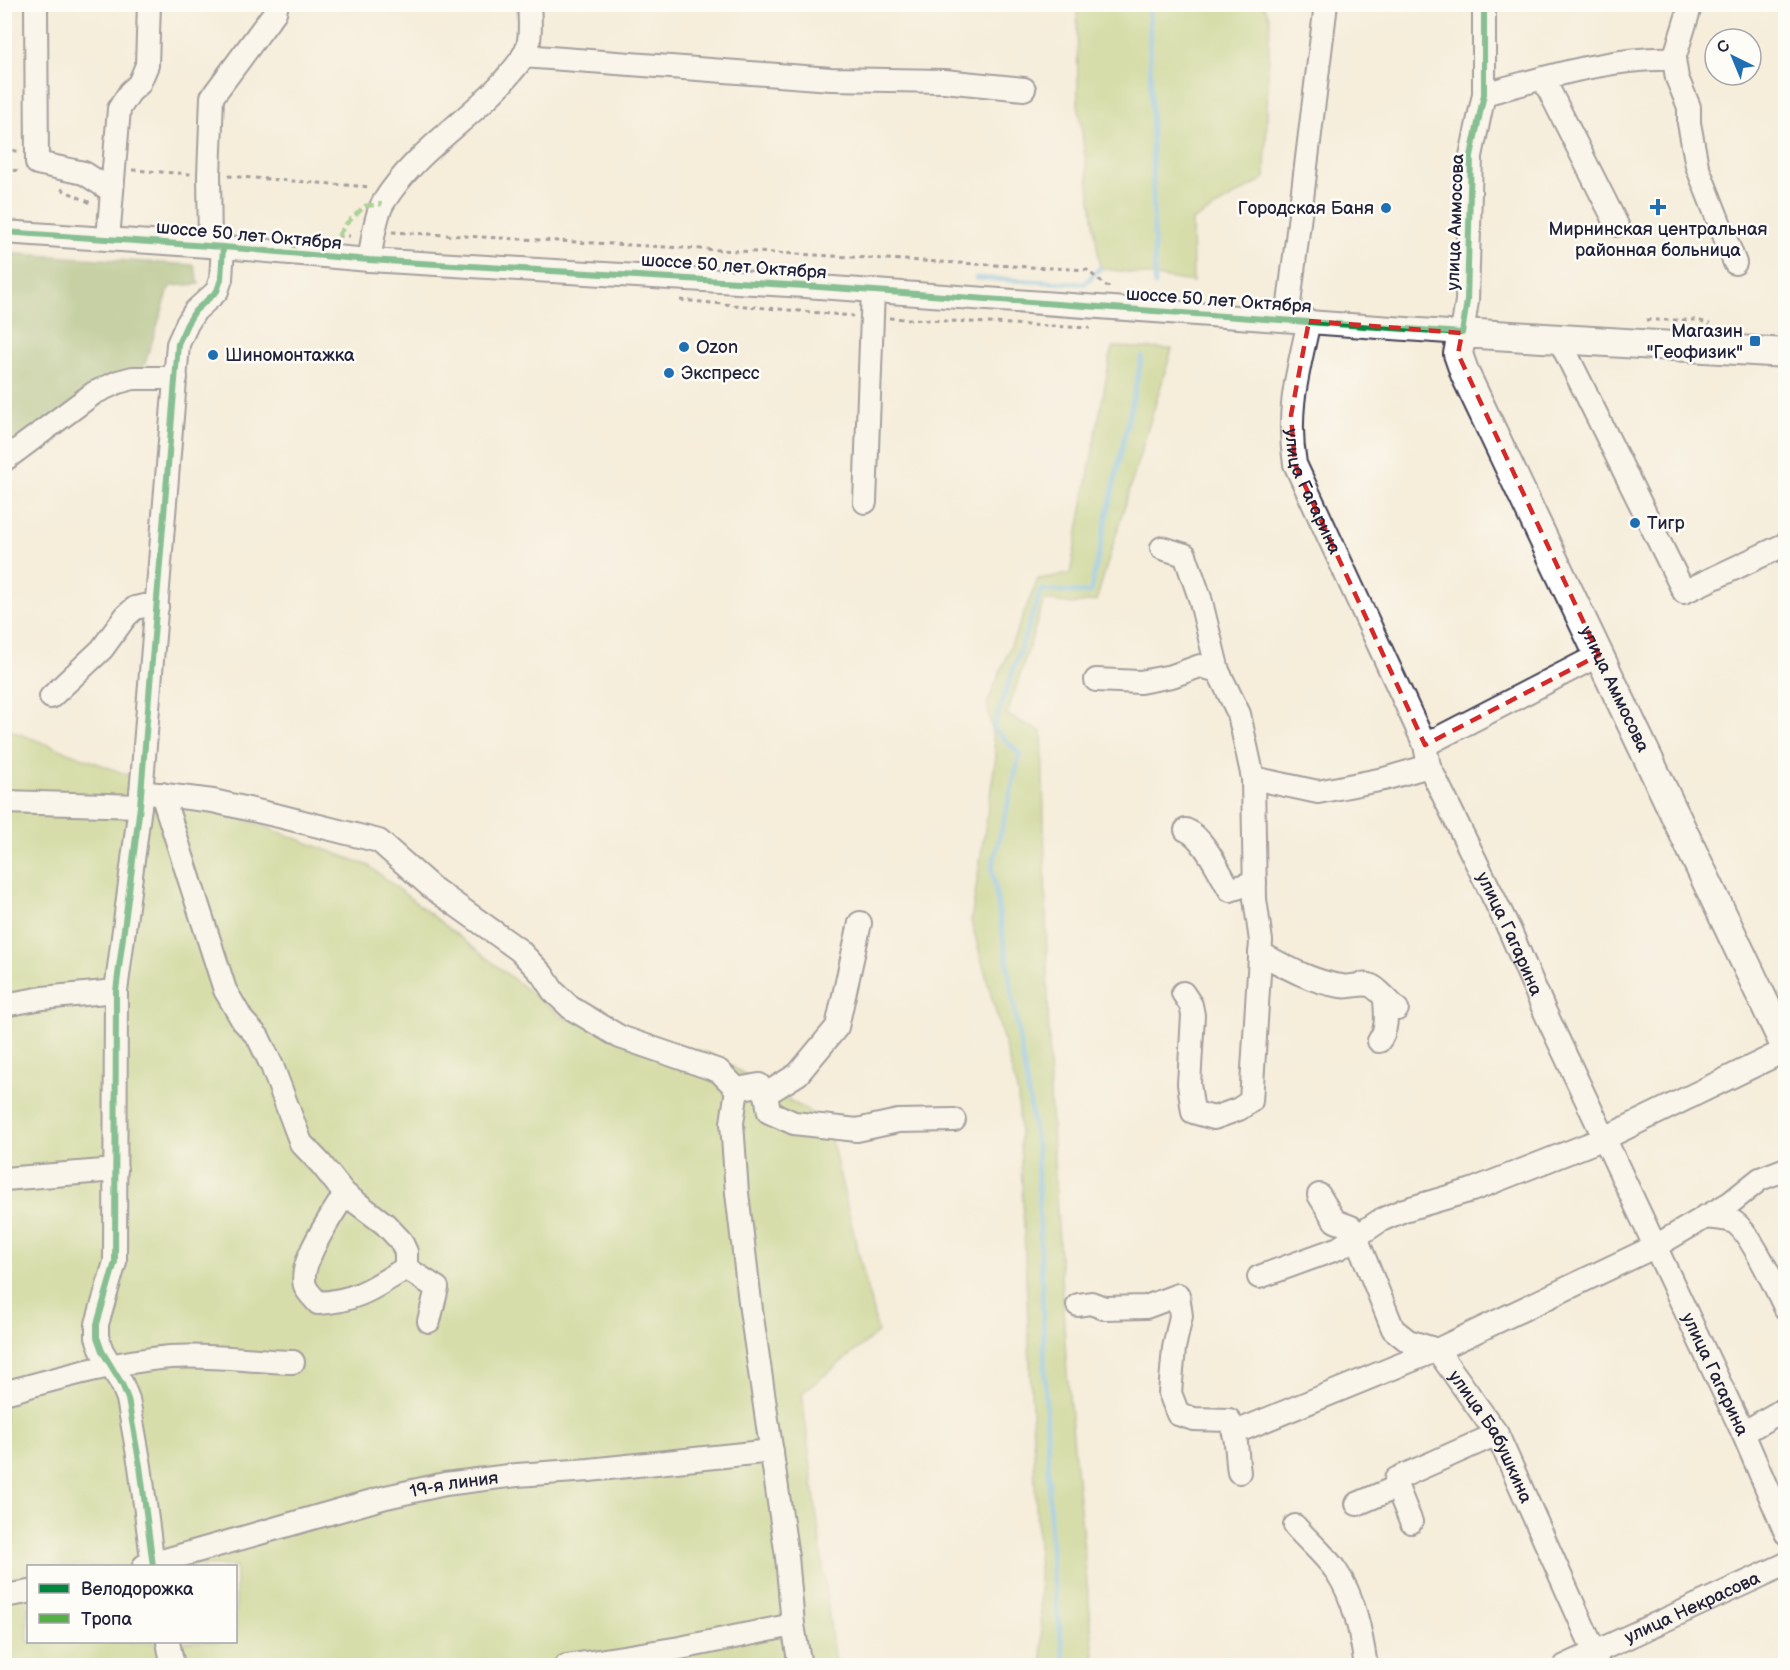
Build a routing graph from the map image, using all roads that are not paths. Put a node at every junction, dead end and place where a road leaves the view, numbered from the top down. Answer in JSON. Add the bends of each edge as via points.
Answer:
{"nodes":[{"id":1,"x":36,"y":4,"type":"edge"},
{"id":2,"x":149,"y":4,"type":"edge"},
{"id":3,"x":277,"y":4,"type":"edge"},
{"id":4,"x":529,"y":4,"type":"edge"},
{"id":5,"x":1326,"y":4,"type":"edge"},
{"id":6,"x":1484,"y":4,"type":"edge"},
{"id":7,"x":1691,"y":4,"type":"edge"},
{"id":8,"x":523,"y":56,"type":"junction"},
{"id":9,"x":1674,"y":59,"type":"junction"},
{"id":10,"x":1544,"y":78,"type":"junction"},
{"id":11,"x":1024,"y":89,"type":"dead end"},
{"id":12,"x":1484,"y":94,"type":"junction"},
{"id":13,"x":113,"y":191,"type":"junction"},
{"id":14,"x":1617,"y":225,"type":"dead end"},
{"id":15,"x":4,"y":232,"type":"edge"},
{"id":16,"x":108,"y":239,"type":"junction"},
{"id":17,"x":216,"y":246,"type":"junction"},
{"id":18,"x":369,"y":260,"type":"junction"},
{"id":19,"x":1735,"y":263,"type":"dead end"},
{"id":20,"x":873,"y":290,"type":"junction"},
{"id":21,"x":1298,"y":321,"type":"junction"},
{"id":22,"x":1462,"y":333,"type":"junction"},
{"id":23,"x":1559,"y":339,"type":"junction"},
{"id":24,"x":1784,"y":357,"type":"edge"},
{"id":25,"x":176,"y":378,"type":"junction"},
{"id":26,"x":4,"y":460,"type":"edge"},
{"id":27,"x":865,"y":502,"type":"dead end"},
{"id":28,"x":1785,"y":544,"type":"edge"},
{"id":29,"x":1162,"y":548,"type":"dead end"},
{"id":30,"x":157,"y":607,"type":"junction"},
{"id":31,"x":1599,"y":655,"type":"junction"},
{"id":32,"x":1218,"y":670,"type":"junction"},
{"id":33,"x":1096,"y":680,"type":"dead end"},
{"id":34,"x":51,"y":697,"type":"dead end"},
{"id":35,"x":1427,"y":756,"type":"junction"},
{"id":36,"x":1253,"y":778,"type":"junction"},
{"id":37,"x":148,"y":797,"type":"junction"},
{"id":38,"x":4,"y":802,"type":"edge"},
{"id":39,"x":1186,"y":830,"type":"dead end"},
{"id":40,"x":1255,"y":882,"type":"junction"},
{"id":41,"x":860,"y":923,"type":"dead end"},
{"id":42,"x":1260,"y":953,"type":"junction"},
{"id":43,"x":116,"y":991,"type":"junction"},
{"id":44,"x":1183,"y":993,"type":"dead end"},
{"id":45,"x":4,"y":1005,"type":"edge"},
{"id":46,"x":1378,"y":1041,"type":"dead end"},
{"id":47,"x":1785,"y":1049,"type":"edge"},
{"id":48,"x":737,"y":1089,"type":"junction"},
{"id":49,"x":766,"y":1094,"type":"junction"},
{"id":50,"x":954,"y":1120,"type":"dead end"},
{"id":51,"x":1605,"y":1138,"type":"junction"},
{"id":52,"x":1785,"y":1169,"type":"edge"},
{"id":53,"x":116,"y":1170,"type":"junction"},
{"id":54,"x":4,"y":1179,"type":"edge"},
{"id":55,"x":345,"y":1194,"type":"junction"},
{"id":56,"x":1319,"y":1195,"type":"dead end"},
{"id":57,"x":1704,"y":1217,"type":"junction"},
{"id":58,"x":1356,"y":1237,"type":"junction"},
{"id":59,"x":1654,"y":1247,"type":"junction"},
{"id":60,"x":406,"y":1268,"type":"junction"},
{"id":61,"x":1258,"y":1277,"type":"dead end"},
{"id":62,"x":1078,"y":1305,"type":"dead end"},
{"id":63,"x":1785,"y":1309,"type":"edge"},
{"id":64,"x":429,"y":1321,"type":"dead end"},
{"id":65,"x":1437,"y":1350,"type":"junction"},
{"id":66,"x":293,"y":1362,"type":"dead end"},
{"id":67,"x":109,"y":1365,"type":"junction"},
{"id":68,"x":4,"y":1393,"type":"edge"},
{"id":69,"x":1785,"y":1408,"type":"edge"},
{"id":70,"x":1236,"y":1432,"type":"junction"},
{"id":71,"x":1743,"y":1433,"type":"junction"},
{"id":72,"x":1497,"y":1434,"type":"junction"},
{"id":73,"x":772,"y":1451,"type":"junction"},
{"id":74,"x":1239,"y":1472,"type":"dead end"},
{"id":75,"x":1397,"y":1486,"type":"junction"},
{"id":76,"x":1357,"y":1504,"type":"dead end"},
{"id":77,"x":1411,"y":1522,"type":"dead end"},
{"id":78,"x":1294,"y":1526,"type":"dead end"},
{"id":79,"x":1785,"y":1533,"type":"edge"},
{"id":80,"x":1785,"y":1564,"type":"edge"},
{"id":81,"x":150,"y":1565,"type":"edge"},
{"id":82,"x":153,"y":1565,"type":"edge"},
{"id":83,"x":27,"y":1592,"type":"edge"},
{"id":84,"x":4,"y":1596,"type":"edge"},
{"id":85,"x":793,"y":1625,"type":"junction"},
{"id":86,"x":168,"y":1643,"type":"edge"},
{"id":87,"x":1596,"y":1659,"type":"edge"},
{"id":88,"x":173,"y":1665,"type":"edge"},
{"id":89,"x":566,"y":1665,"type":"edge"},
{"id":90,"x":800,"y":1665,"type":"edge"},
{"id":91,"x":1366,"y":1665,"type":"edge"},
{"id":92,"x":1565,"y":1665,"type":"edge"}],
"edges":[{"from":1,"to":13,"type":"street","via":[[37,163],[84,173]]},
{"from":2,"to":13,"type":"street","via":[[147,65],[139,84],[119,109]]},
{"from":3,"to":17,"type":"street","via":[[212,97],[209,175]]},
{"from":4,"to":8,"type":"street","via":[[528,45]]},
{"from":5,"to":21,"type":"street","name":"улица Гагарина"},
{"from":6,"to":12,"type":"street","name":"улица Аммосова"},
{"from":7,"to":9,"type":"street"},
{"from":8,"to":11,"type":"street"},
{"from":8,"to":18,"type":"street","via":[[494,91],[419,159],[393,189],[382,204]]},
{"from":9,"to":10,"type":"street","via":[[1652,58]]},
{"from":9,"to":19,"type":"street","via":[[1689,107],[1697,166]]},
{"from":10,"to":12,"type":"street"},
{"from":10,"to":14,"type":"street"},
{"from":12,"to":22,"type":"street","name":"улица Аммосова","via":[[1471,156],[1467,301]]},
{"from":13,"to":16,"type":"street"},
{"from":15,"to":16,"type":"street","name":"шоссе 50 лет Октября"},
{"from":16,"to":17,"type":"street","name":"шоссе 50 лет Октября"},
{"from":17,"to":18,"type":"street","name":"шоссе 50 лет Октября"},
{"from":17,"to":25,"type":"street","via":[[221,279],[218,291],[195,311],[187,324],[178,344]]},
{"from":18,"to":20,"type":"street","name":"шоссе 50 лет Октября"},
{"from":20,"to":21,"type":"street","name":"шоссе 50 лет Октября"},
{"from":20,"to":27,"type":"street"},
{"from":21,"to":22,"type":"street","name":"шоссе 50 лет Октября"},
{"from":21,"to":35,"type":"street","name":"улица Гагарина","via":[[1291,415],[1295,464]]},
{"from":22,"to":23,"type":"main road","name":"шоссе 50 лет Октября"},
{"from":22,"to":31,"type":"main road","name":"улица Аммосова","via":[[1458,354],[1465,374]]},
{"from":23,"to":24,"type":"main road","name":"шоссе 50 лет Октября"},
{"from":23,"to":28,"type":"street","via":[[1684,592]]},
{"from":25,"to":26,"type":"street","via":[[133,378],[94,393]]},
{"from":25,"to":30,"type":"street"},
{"from":29,"to":32,"type":"street","via":[[1185,555]]},
{"from":30,"to":34,"type":"street","via":[[135,608],[102,649]]},
{"from":30,"to":37,"type":"street"},
{"from":31,"to":35,"type":"street"},
{"from":31,"to":47,"type":"main road","name":"улица Аммосова"},
{"from":32,"to":33,"type":"street","via":[[1200,666],[1140,682]]},
{"from":32,"to":36,"type":"street","via":[[1239,714]]},
{"from":35,"to":36,"type":"street","via":[[1384,779],[1318,792]]},
{"from":35,"to":51,"type":"street","name":"улица Гагарина"},
{"from":36,"to":40,"type":"street"},
{"from":37,"to":38,"type":"street"},
{"from":37,"to":43,"type":"street"},
{"from":37,"to":48,"type":"street","via":[[213,801],[379,841],[431,887],[519,950],[571,1008],[620,1037],[719,1071]]},
{"from":37,"to":55,"type":"street","via":[[225,990],[243,1021],[258,1037],[301,1143]]},
{"from":39,"to":40,"type":"street","via":[[1203,846],[1230,890]]},
{"from":40,"to":42,"type":"street"},
{"from":41,"to":49,"type":"street","via":[[837,1027],[798,1074]]},
{"from":42,"to":44,"type":"street","via":[[1251,1101],[1239,1109],[1214,1118],[1193,1112],[1189,1084],[1193,1015]]},
{"from":42,"to":46,"type":"street","via":[[1321,983],[1369,985],[1377,989],[1391,1004]]},
{"from":43,"to":45,"type":"street"},
{"from":43,"to":53,"type":"street"},
{"from":47,"to":51,"type":"street"},
{"from":48,"to":49,"type":"street","via":[[759,1085]]},
{"from":48,"to":73,"type":"street","via":[[732,1123],[737,1193]]},
{"from":49,"to":50,"type":"street","via":[[768,1112],[794,1123],[857,1130],[898,1121]]},
{"from":51,"to":58,"type":"street","via":[[1472,1190],[1404,1210]]},
{"from":51,"to":59,"type":"street","name":"улица Гагарина"},
{"from":52,"to":57,"type":"street","via":[[1760,1179],[1730,1203]]},
{"from":53,"to":54,"type":"street"},
{"from":53,"to":67,"type":"street","via":[[115,1262],[97,1324],[97,1336]]},
{"from":55,"to":60,"type":"street","via":[[401,1241]]},
{"from":55,"to":60,"type":"street","via":[[316,1242],[304,1272],[306,1288],[318,1304],[359,1296]]},
{"from":56,"to":58,"type":"street","via":[[1335,1221],[1351,1227]]},
{"from":57,"to":59,"type":"street"},
{"from":57,"to":63,"type":"street","via":[[1733,1221],[1742,1229]]},
{"from":58,"to":61,"type":"street","via":[[1339,1248]]},
{"from":58,"to":65,"type":"street","via":[[1393,1329],[1408,1341]]},
{"from":59,"to":65,"type":"street"},
{"from":59,"to":71,"type":"street","name":"улица Гагарина"},
{"from":60,"to":64,"type":"street","via":[[437,1288]]},
{"from":62,"to":70,"type":"street","via":[[1146,1307],[1178,1295],[1181,1316],[1170,1393],[1174,1405],[1178,1414],[1194,1419],[1229,1420]]},
{"from":65,"to":70,"type":"street"},
{"from":65,"to":72,"type":"street","name":"улица Бабушкина"},
{"from":66,"to":67,"type":"street","via":[[171,1357]]},
{"from":67,"to":68,"type":"street"},
{"from":67,"to":81,"type":"street","via":[[128,1399],[140,1466]]},
{"from":69,"to":71,"type":"street"},
{"from":70,"to":74,"type":"street"},
{"from":71,"to":79,"type":"street","name":"улица Гагарина"},
{"from":72,"to":75,"type":"street","via":[[1396,1479]]},
{"from":72,"to":87,"type":"street","name":"улица Бабушкина"},
{"from":73,"to":82,"type":"street","name":"19-я линия","via":[[445,1484],[386,1497]]},
{"from":73,"to":85,"type":"street","via":[[788,1557]]},
{"from":75,"to":76,"type":"street"},
{"from":75,"to":77,"type":"street"},
{"from":78,"to":91,"type":"street","via":[[1335,1570],[1347,1590]]},
{"from":80,"to":87,"type":"street","name":"улица Некрасова"},
{"from":83,"to":84,"type":"street"},
{"from":85,"to":89,"type":"street","via":[[680,1648]]},
{"from":85,"to":90,"type":"street"},
{"from":86,"to":88,"type":"street"},
{"from":87,"to":92,"type":"street","name":"улица Некрасова"}]}
